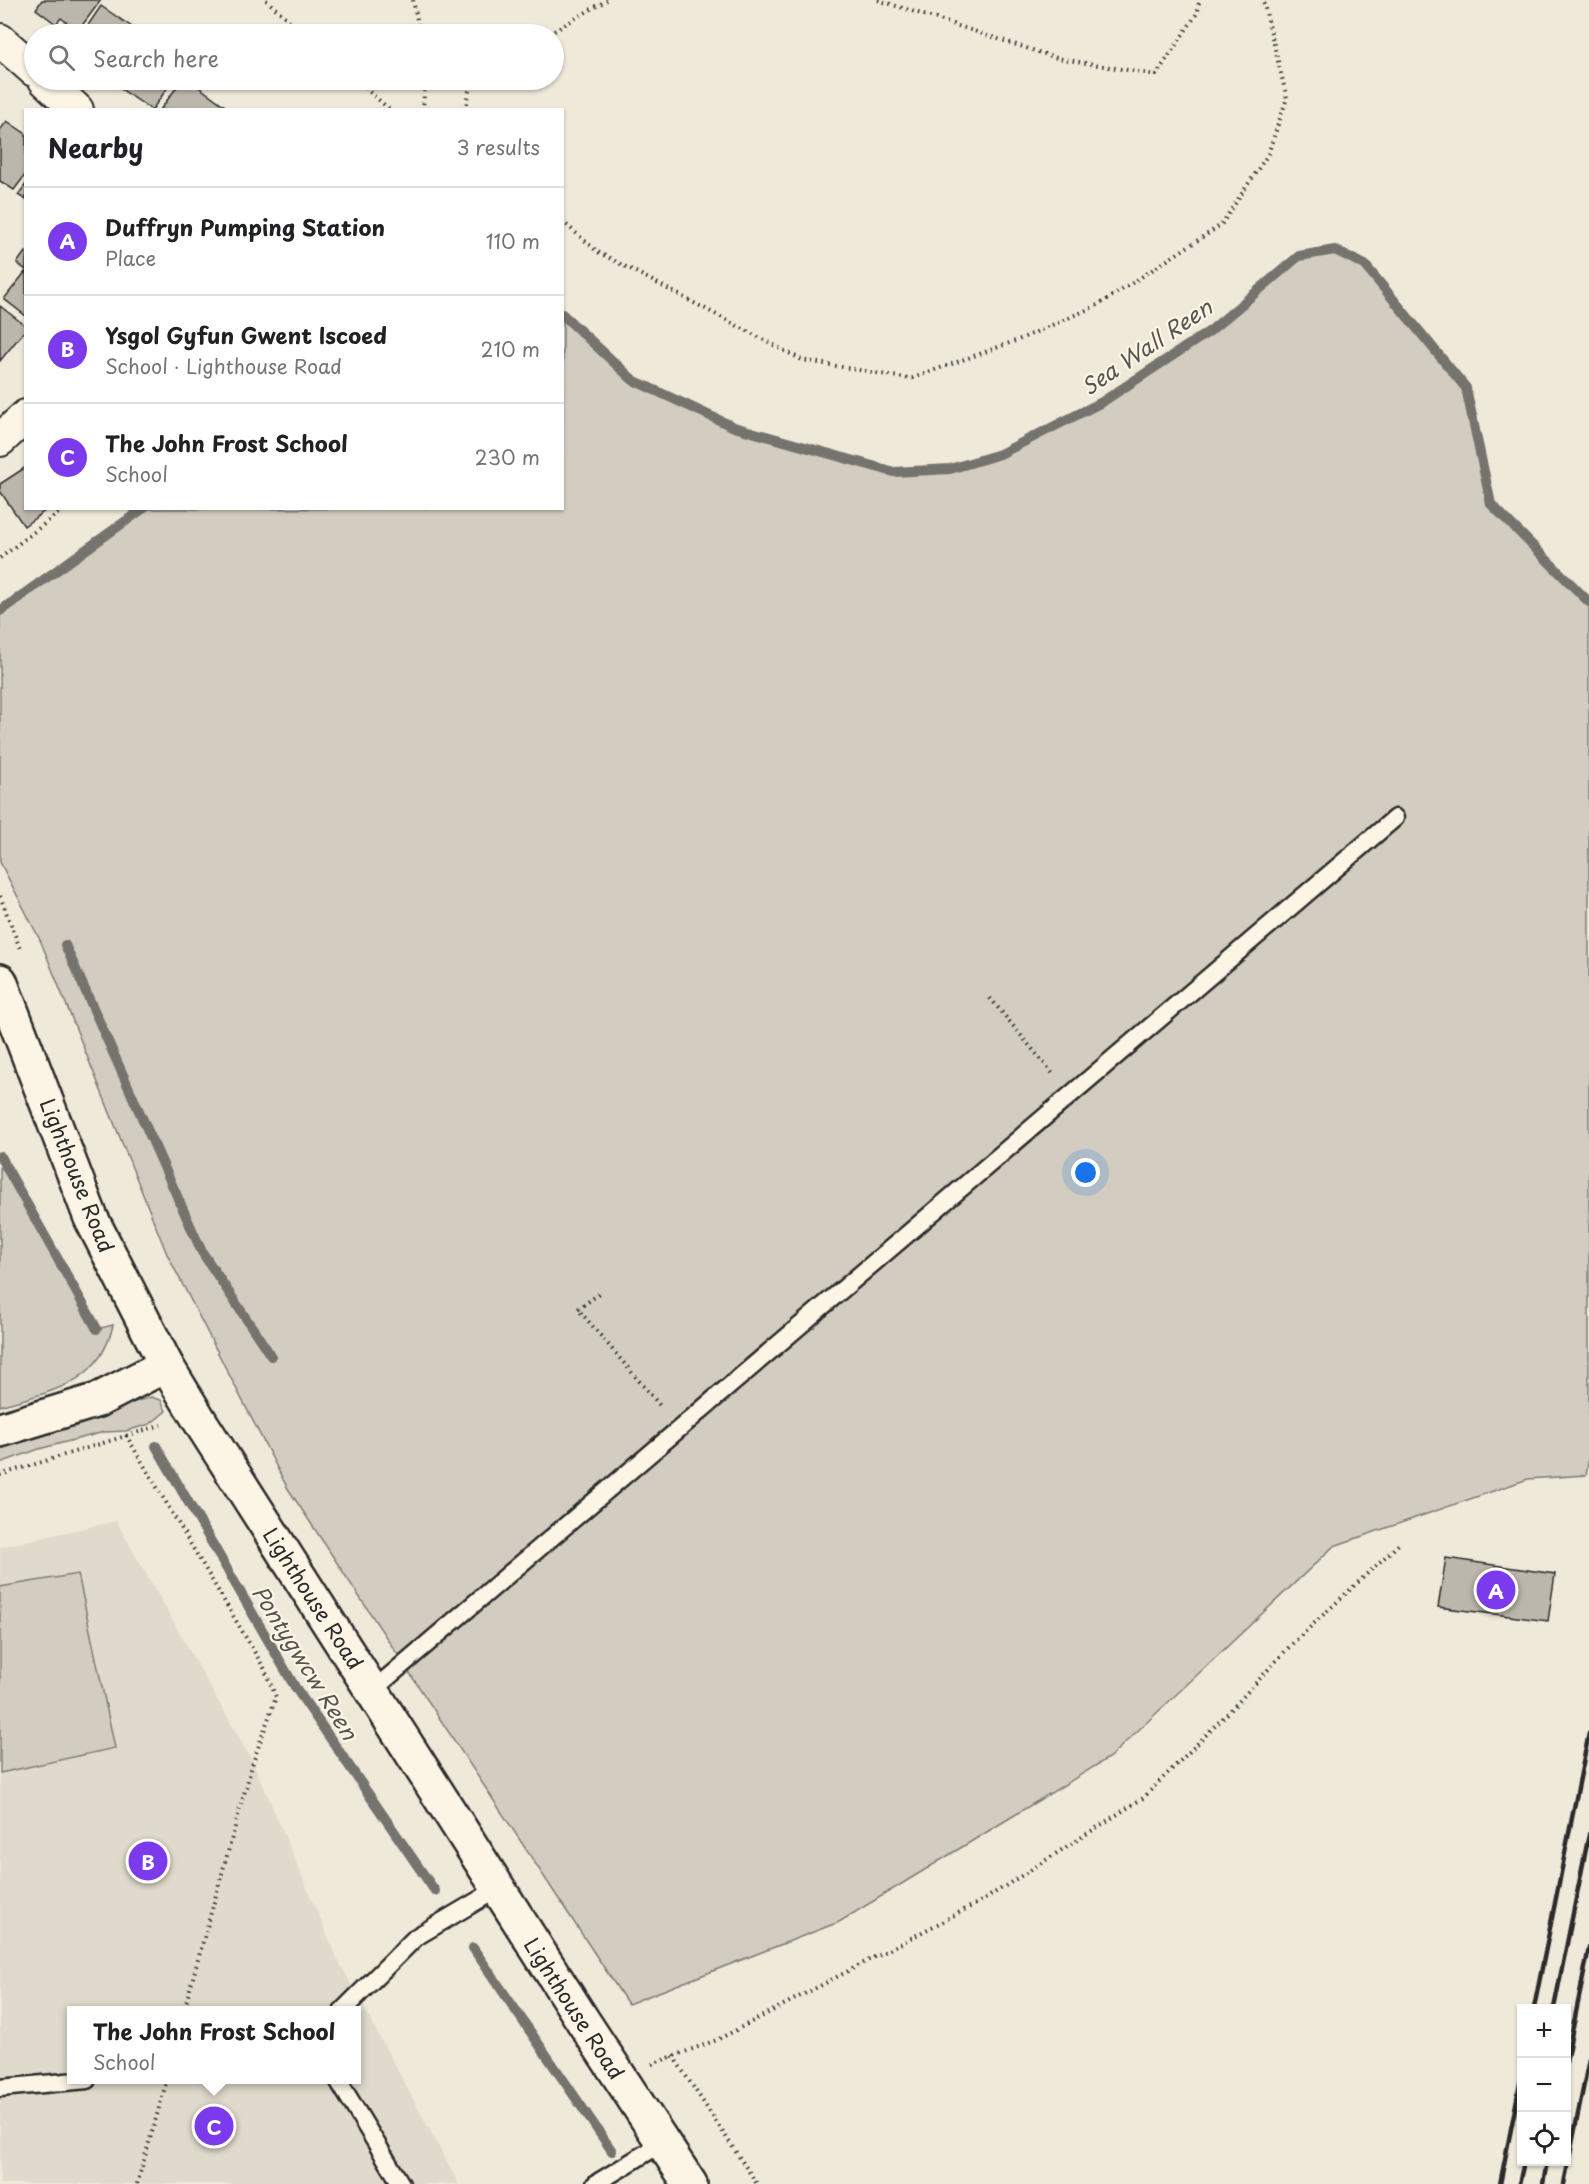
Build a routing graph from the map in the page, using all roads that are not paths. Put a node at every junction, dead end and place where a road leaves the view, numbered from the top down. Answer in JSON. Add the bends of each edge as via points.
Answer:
{"nodes":[{"id":1,"x":0,"y":40,"type":"edge"},
{"id":2,"x":24,"y":61,"type":"edge"},
{"id":3,"x":56,"y":90,"type":"edge"},
{"id":4,"x":75,"y":108,"type":"edge"},
{"id":5,"x":24,"y":418,"type":"edge"},
{"id":6,"x":0,"y":440,"type":"edge"},
{"id":7,"x":1395,"y":818,"type":"dead end"},
{"id":8,"x":0,"y":981,"type":"edge"},
{"id":9,"x":166,"y":1365,"type":"junction"},
{"id":10,"x":0,"y":1430,"type":"edge"},
{"id":11,"x":373,"y":1690,"type":"junction"},
{"id":12,"x":498,"y":1888,"type":"junction"},
{"id":13,"x":347,"y":2006,"type":"edge"},
{"id":14,"x":67,"y":2081,"type":"edge"},
{"id":15,"x":341,"y":2084,"type":"edge"},
{"id":16,"x":0,"y":2088,"type":"edge"},
{"id":17,"x":664,"y":2142,"type":"junction"},
{"id":18,"x":401,"y":2184,"type":"edge"},
{"id":19,"x":595,"y":2184,"type":"edge"},
{"id":20,"x":690,"y":2184,"type":"edge"}],
"edges":[{"from":1,"to":2,"type":"street"},
{"from":3,"to":4,"type":"street"},
{"from":5,"to":6,"type":"street"},
{"from":7,"to":11,"type":"lane"},
{"from":8,"to":9,"type":"main road","name":"Lighthouse Road","via":[[91,1218]]},
{"from":9,"to":10,"type":"main road","via":[[98,1400]]},
{"from":9,"to":11,"type":"main road","name":"Lighthouse Road"},
{"from":11,"to":12,"type":"main road","name":"Lighthouse Road"},
{"from":12,"to":13,"type":"lane","via":[[416,1938]]},
{"from":12,"to":17,"type":"main road","name":"Lighthouse Road"},
{"from":14,"to":16,"type":"lane"},
{"from":15,"to":18,"type":"lane"},
{"from":17,"to":19,"type":"lane"},
{"from":17,"to":20,"type":"main road","name":"Lighthouse Road"}]}
